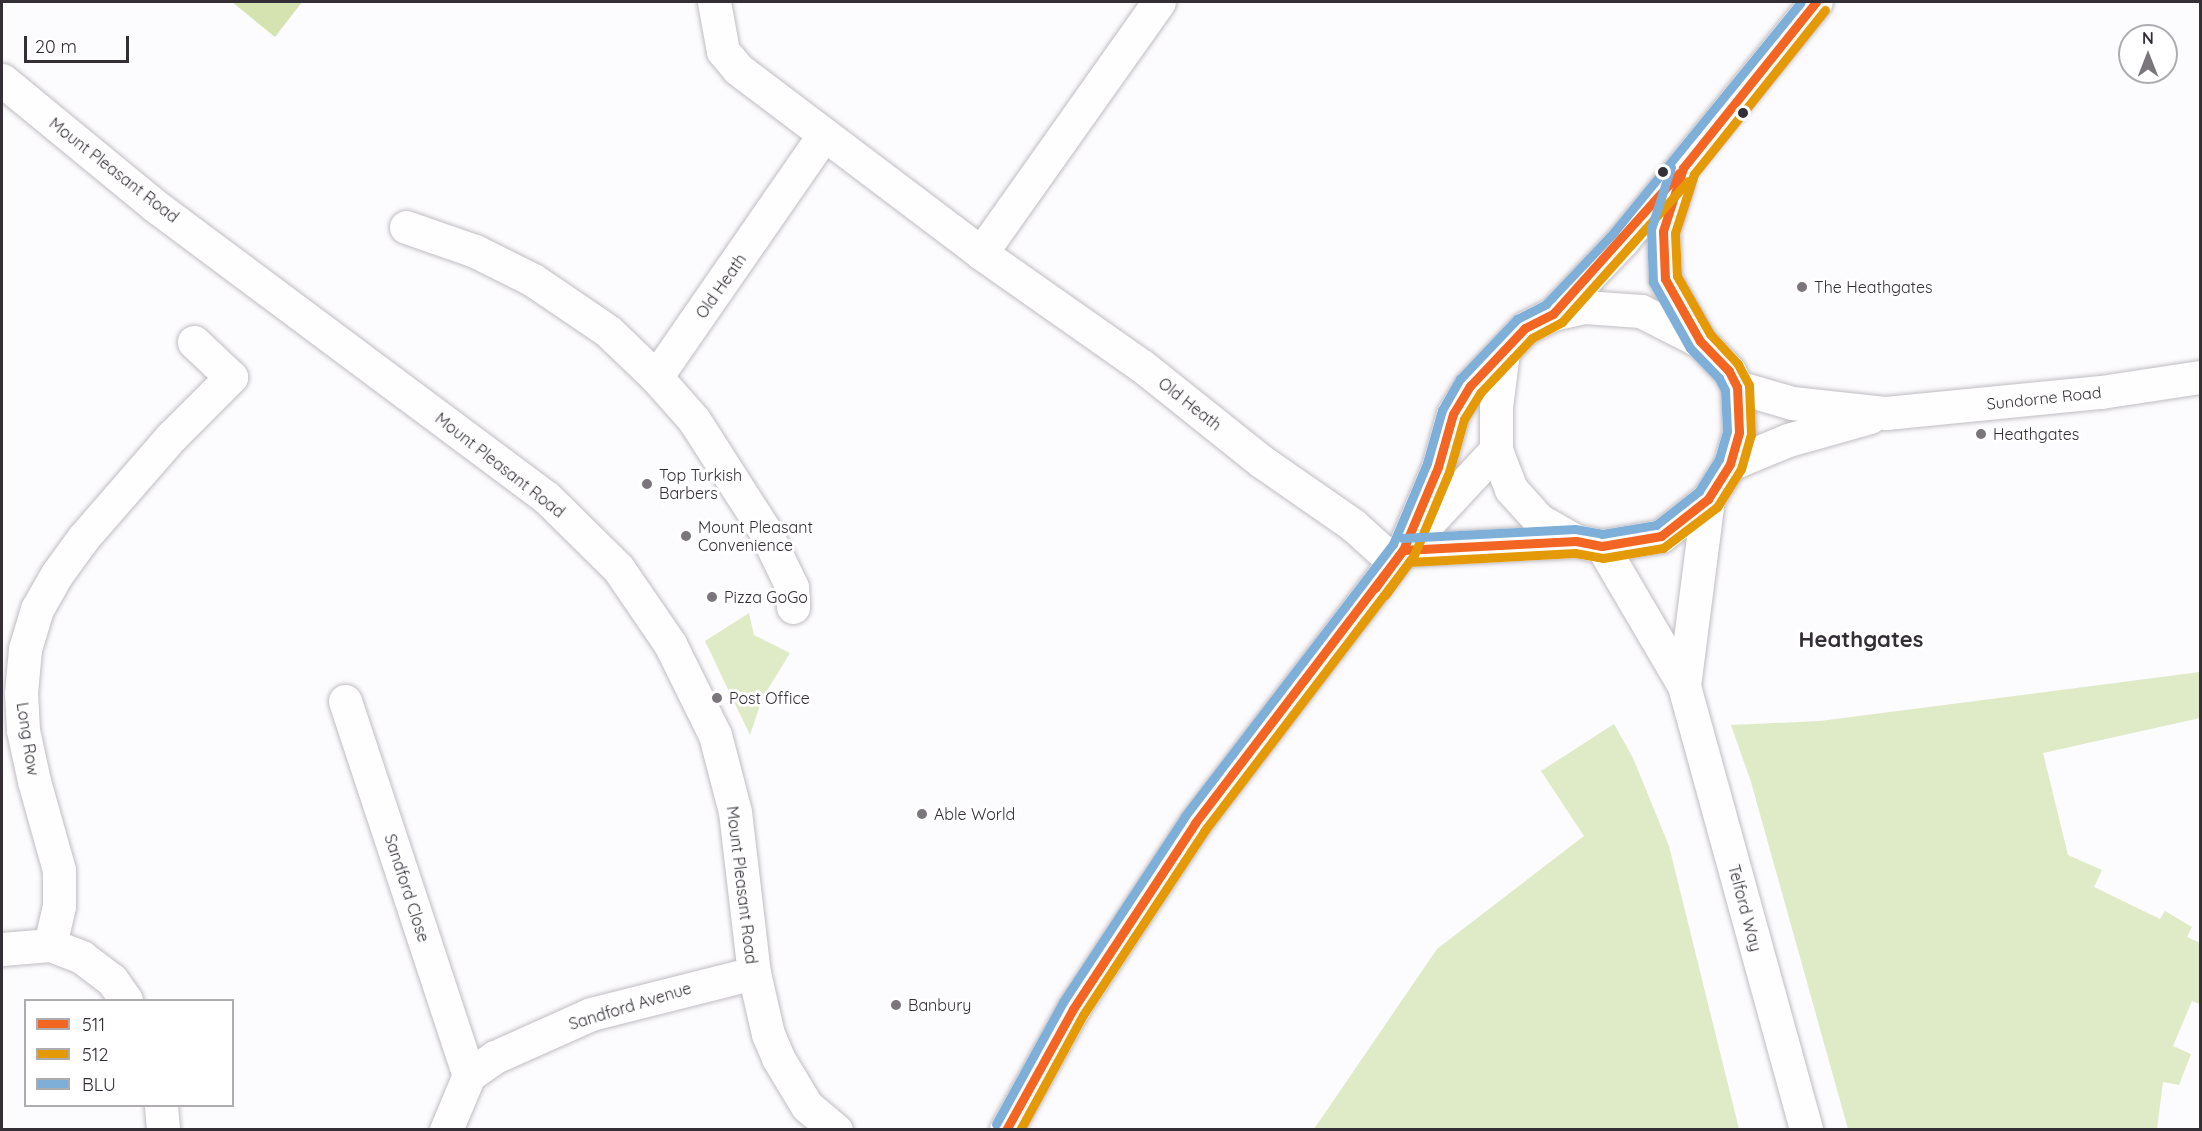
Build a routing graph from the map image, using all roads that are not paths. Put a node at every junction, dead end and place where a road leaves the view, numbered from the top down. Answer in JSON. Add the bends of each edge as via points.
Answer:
{"nodes":[{"id":1,"x":714,"y":2,"type":"edge"},
{"id":2,"x":1159,"y":2,"type":"edge"},
{"id":3,"x":1816,"y":2,"type":"edge"},
{"id":4,"x":2,"y":80,"type":"edge"},
{"id":5,"x":824,"y":134,"type":"junction"},
{"id":6,"x":1683,"y":168,"type":"junction"},
{"id":7,"x":406,"y":227,"type":"dead end"},
{"id":8,"x":981,"y":252,"type":"junction"},
{"id":9,"x":1553,"y":314,"type":"junction"},
{"id":10,"x":1700,"y":340,"type":"junction"},
{"id":11,"x":194,"y":342,"type":"dead end"},
{"id":12,"x":1503,"y":352,"type":"junction"},
{"id":13,"x":656,"y":377,"type":"junction"},
{"id":14,"x":2200,"y":377,"type":"edge"},
{"id":15,"x":1737,"y":387,"type":"junction"},
{"id":16,"x":1886,"y":413,"type":"junction"},
{"id":17,"x":1496,"y":450,"type":"junction"},
{"id":18,"x":1730,"y":464,"type":"junction"},
{"id":19,"x":1708,"y":499,"type":"junction"},
{"id":20,"x":1589,"y":543,"type":"junction"},
{"id":21,"x":1399,"y":556,"type":"junction"},
{"id":22,"x":793,"y":607,"type":"dead end"},
{"id":23,"x":1684,"y":686,"type":"junction"},
{"id":24,"x":345,"y":701,"type":"dead end"},
{"id":25,"x":50,"y":945,"type":"junction"},
{"id":26,"x":2,"y":949,"type":"edge"},
{"id":27,"x":754,"y":973,"type":"junction"},
{"id":28,"x":125,"y":999,"type":"edge"},
{"id":29,"x":469,"y":1075,"type":"junction"},
{"id":30,"x":161,"y":1107,"type":"edge"},
{"id":31,"x":163,"y":1130,"type":"edge"},
{"id":32,"x":446,"y":1130,"type":"edge"},
{"id":33,"x":836,"y":1130,"type":"edge"},
{"id":34,"x":1006,"y":1130,"type":"edge"},
{"id":35,"x":1806,"y":1130,"type":"edge"}],
"edges":[{"from":1,"to":5,"type":"street","name":"Old Heath","via":[[723,51],[738,69]]},
{"from":2,"to":8,"type":"street"},
{"from":3,"to":6,"type":"street"},
{"from":4,"to":27,"type":"street","name":"Mount Pleasant Road","via":[[154,205],[546,497],[618,568],[670,644],[715,735],[735,812]]},
{"from":5,"to":8,"type":"street","name":"Old Heath"},
{"from":5,"to":13,"type":"street","name":"Old Heath"},
{"from":6,"to":9,"type":"street","via":[[1623,240]]},
{"from":6,"to":10,"type":"street","via":[[1663,231],[1665,279]]},
{"from":7,"to":13,"type":"street","via":[[475,251],[533,280],[608,331]]},
{"from":8,"to":21,"type":"street","name":"Old Heath","via":[[1142,366],[1261,461]]},
{"from":9,"to":10,"type":"street","via":[[1584,307],[1641,311]]},
{"from":9,"to":12,"type":"street","via":[[1525,328]]},
{"from":10,"to":15,"type":"street","via":[[1729,371]]},
{"from":11,"to":25,"type":"street","name":"Long Row","via":[[231,377],[171,437],[84,537],[37,609],[25,649],[23,730],[59,870],[59,906]]},
{"from":12,"to":17,"type":"street","via":[[1496,407]]},
{"from":12,"to":21,"type":"street","via":[[1470,386],[1453,414],[1438,467]]},
{"from":13,"to":22,"type":"street","via":[[694,420],[765,531],[792,587]]},
{"from":14,"to":16,"type":"street","name":"Sundorne Road","via":[[2101,392]]},
{"from":15,"to":16,"type":"street","name":"Sundorne Road","via":[[1792,403]]},
{"from":15,"to":18,"type":"street","via":[[1739,432]]},
{"from":16,"to":18,"type":"street","name":"Sundorne Road","via":[[1788,440]]},
{"from":17,"to":20,"type":"street","via":[[1511,489],[1539,520]]},
{"from":17,"to":21,"type":"street"},
{"from":18,"to":19,"type":"street"},
{"from":19,"to":20,"type":"street","via":[[1661,537]]},
{"from":19,"to":23,"type":"street","name":"Telford Way"},
{"from":20,"to":21,"type":"street"},
{"from":20,"to":23,"type":"street","name":"Telford Way"},
{"from":21,"to":34,"type":"street","via":[[1195,823],[1072,1009]]},
{"from":23,"to":35,"type":"street","name":"Telford Way"},
{"from":24,"to":29,"type":"street","name":"Sandford Close"},
{"from":25,"to":26,"type":"street"},
{"from":25,"to":28,"type":"street","via":[[82,957],[112,980]]},
{"from":27,"to":29,"type":"street","name":"Sandford Avenue","via":[[591,1014],[495,1057]]},
{"from":27,"to":33,"type":"street","name":"Mount Pleasant Road","via":[[778,1058],[807,1106]]},
{"from":29,"to":32,"type":"street"},
{"from":30,"to":31,"type":"street"}]}
